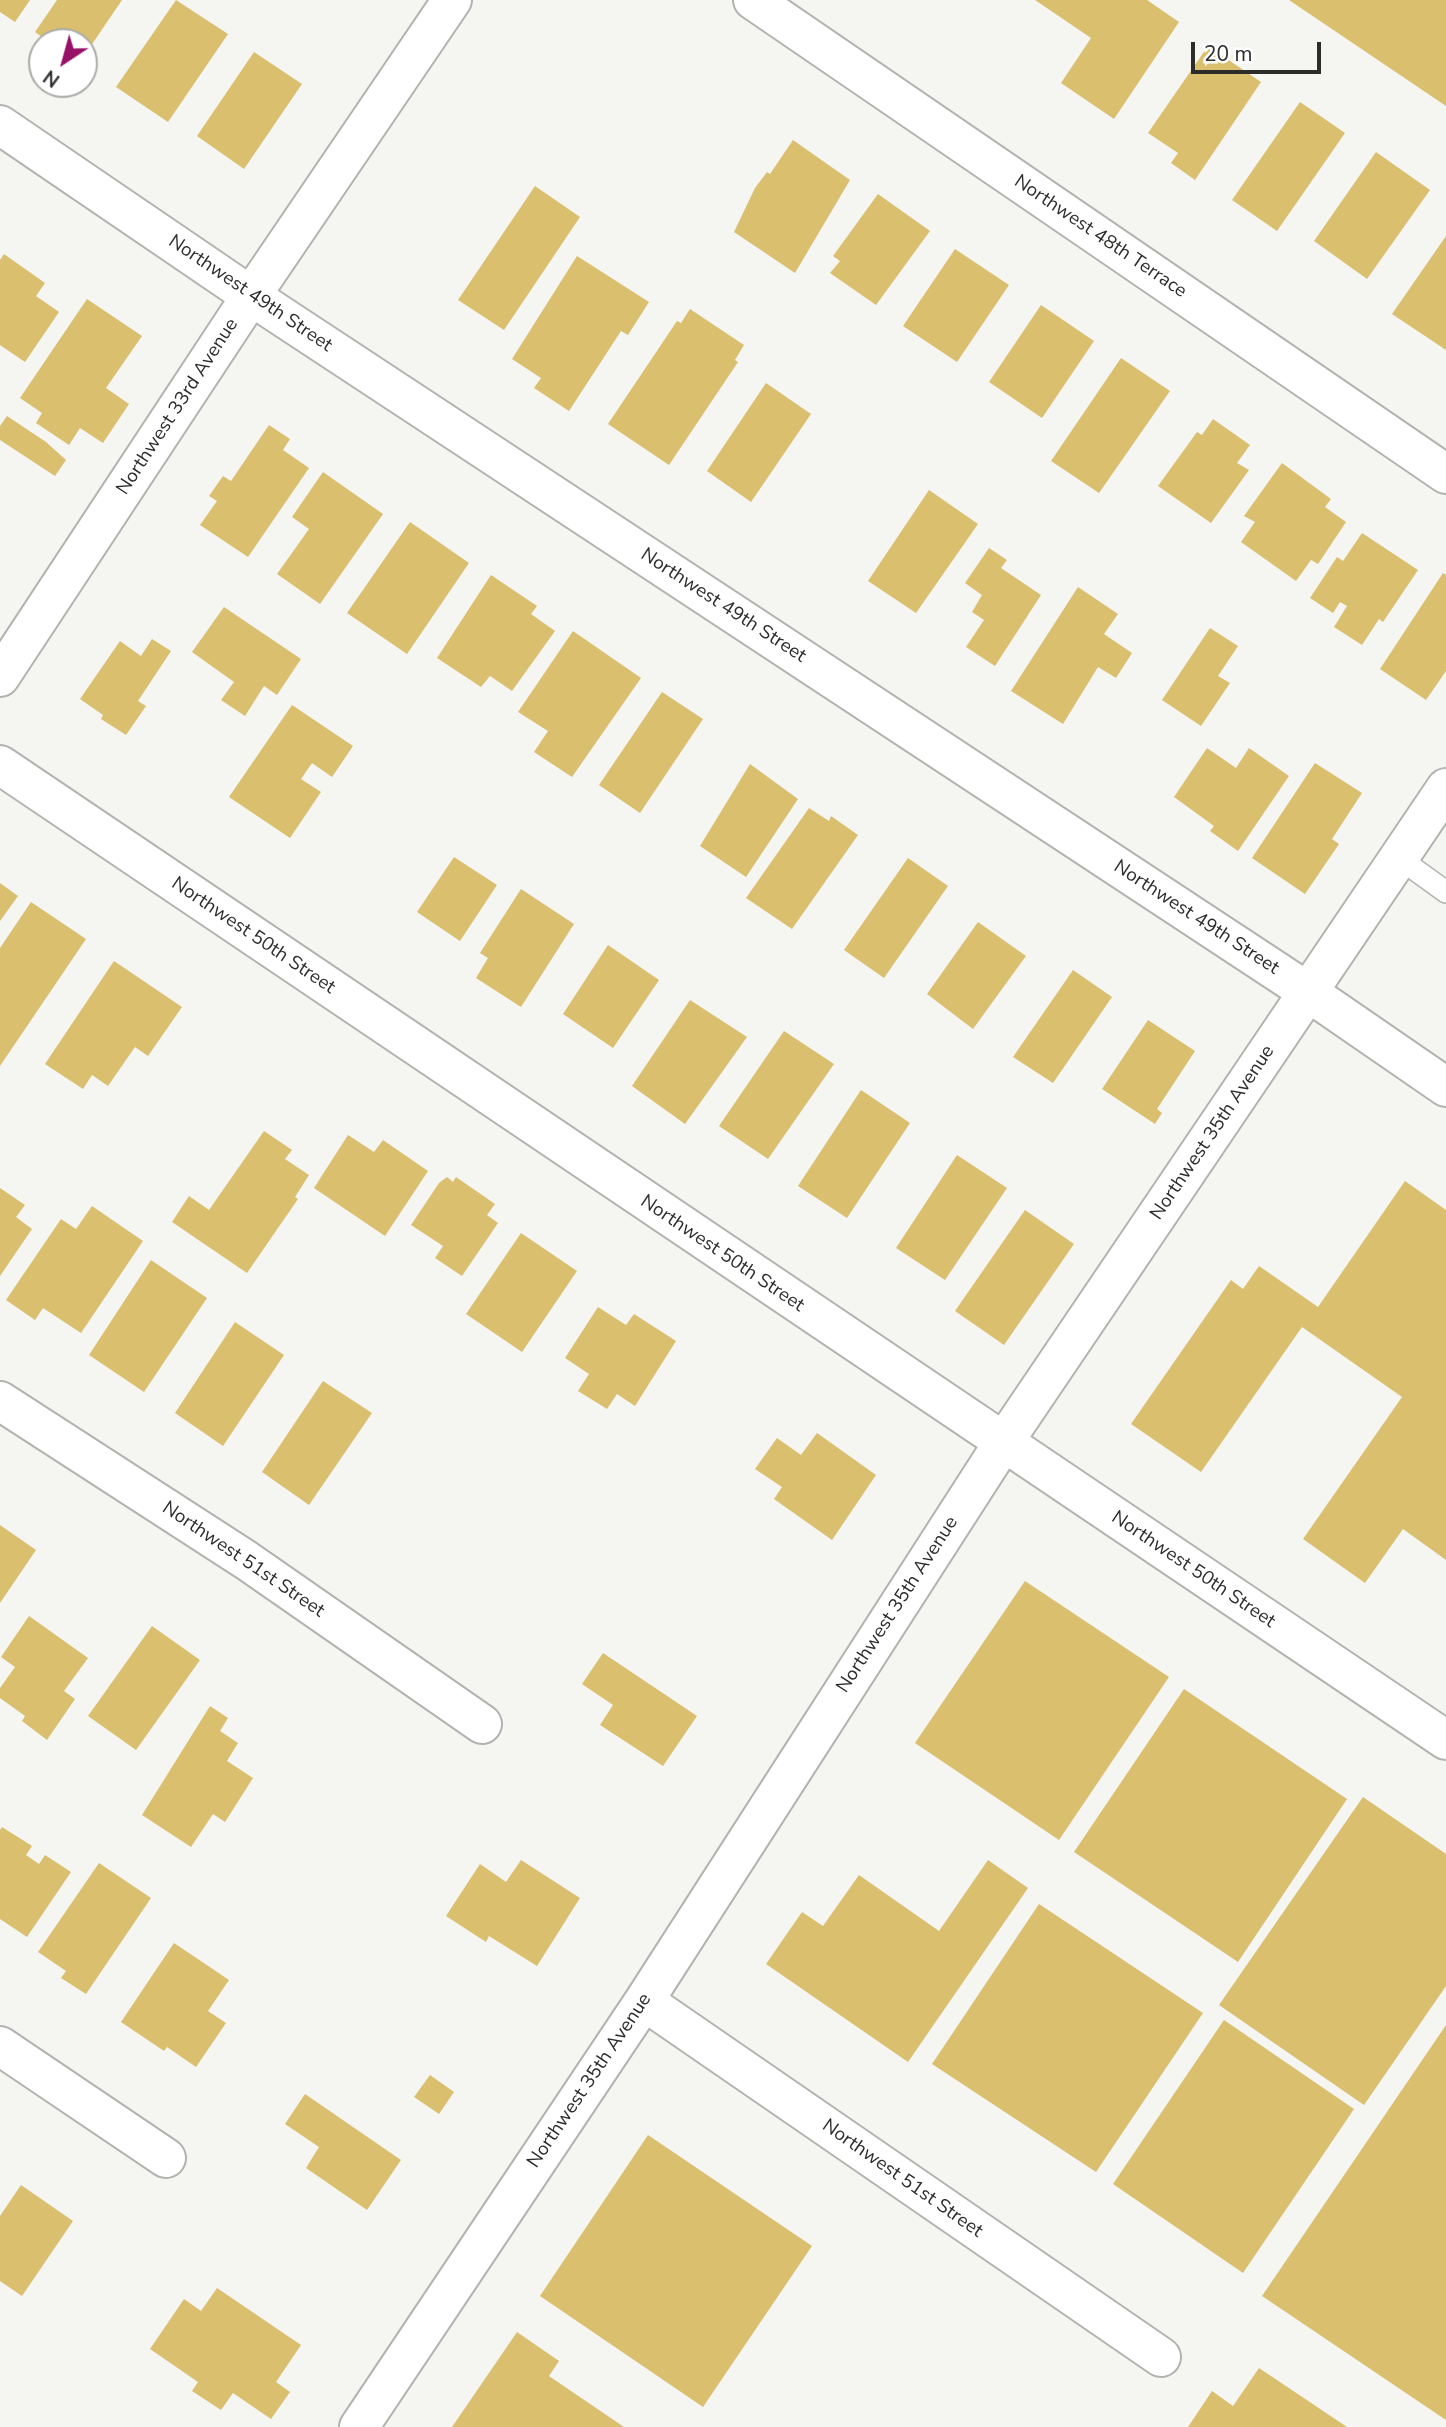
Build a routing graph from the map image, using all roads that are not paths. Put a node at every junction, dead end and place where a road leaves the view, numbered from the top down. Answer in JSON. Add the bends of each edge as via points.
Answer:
{"nodes":[{"id":1,"x":452,"y":0,"type":"edge"},
{"id":2,"x":753,"y":0,"type":"edge"},
{"id":3,"x":0,"y":125,"type":"edge"},
{"id":4,"x":251,"y":296,"type":"junction"},
{"id":5,"x":1446,"y":474,"type":"edge"},
{"id":6,"x":0,"y":677,"type":"edge"},
{"id":7,"x":0,"y":765,"type":"edge"},
{"id":8,"x":1446,"y":788,"type":"edge"},
{"id":9,"x":1399,"y":858,"type":"junction"},
{"id":10,"x":1446,"y":892,"type":"edge"},
{"id":11,"x":1308,"y":992,"type":"junction"},
{"id":12,"x":1446,"y":1087,"type":"edge"},
{"id":13,"x":0,"y":1401,"type":"edge"},
{"id":14,"x":1003,"y":1443,"type":"junction"},
{"id":15,"x":482,"y":1724,"type":"dead end"},
{"id":16,"x":1446,"y":1740,"type":"edge"},
{"id":17,"x":644,"y":2001,"type":"junction"},
{"id":18,"x":0,"y":2046,"type":"edge"},
{"id":19,"x":166,"y":2158,"type":"dead end"},
{"id":20,"x":1161,"y":2357,"type":"dead end"},
{"id":21,"x":359,"y":2427,"type":"edge"}],
"edges":[{"from":1,"to":4,"type":"street","name":"Northwest 33rd Avenue"},
{"from":2,"to":5,"type":"street","name":"Northwest 48th Terrace"},
{"from":3,"to":4,"type":"street","name":"Northwest 49th Street"},
{"from":4,"to":6,"type":"street","name":"Northwest 33rd Avenue"},
{"from":4,"to":11,"type":"street","name":"Northwest 49th Street"},
{"from":7,"to":14,"type":"street","name":"Northwest 50th Street"},
{"from":8,"to":9,"type":"street","name":"Northwest 35th Avenue"},
{"from":9,"to":10,"type":"lane"},
{"from":9,"to":11,"type":"street","name":"Northwest 35th Avenue"},
{"from":11,"to":12,"type":"street","name":"Northwest 49th Street"},
{"from":11,"to":14,"type":"street","name":"Northwest 35th Avenue"},
{"from":13,"to":15,"type":"street","name":"Northwest 51st Street","via":[[246,1560]]},
{"from":14,"to":16,"type":"street","name":"Northwest 50th Street"},
{"from":14,"to":17,"type":"street","name":"Northwest 35th Avenue"},
{"from":17,"to":20,"type":"street","name":"Northwest 51st Street"},
{"from":17,"to":21,"type":"street","name":"Northwest 35th Avenue"},
{"from":18,"to":19,"type":"street"}]}
